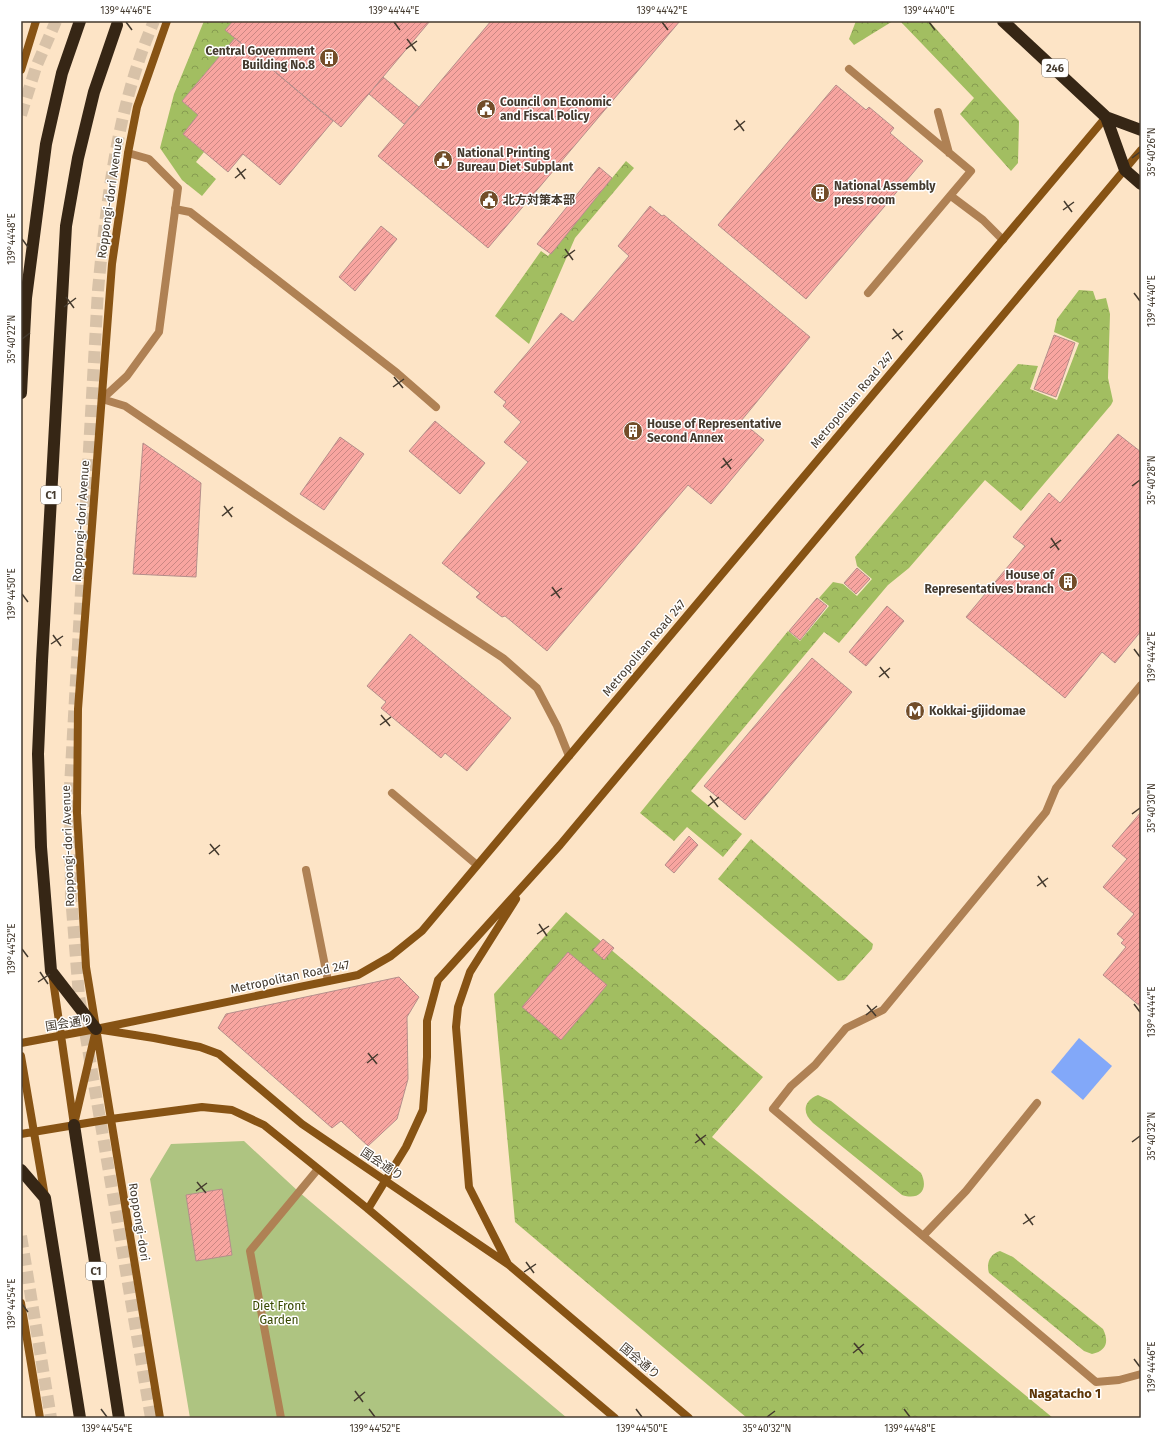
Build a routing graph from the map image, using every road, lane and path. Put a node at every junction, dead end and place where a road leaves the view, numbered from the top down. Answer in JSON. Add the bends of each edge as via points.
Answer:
{"nodes":[{"id":1,"x":36,"y":21,"type":"edge"},
{"id":2,"x":80,"y":21,"type":"edge"},
{"id":3,"x":167,"y":21,"type":"edge"},
{"id":4,"x":1003,"y":21,"type":"edge"},
{"id":5,"x":117,"y":24,"type":"dead end"},
{"id":6,"x":849,"y":69,"type":"dead end"},
{"id":7,"x":21,"y":70,"type":"edge"},
{"id":8,"x":938,"y":112,"type":"dead end"},
{"id":9,"x":1106,"y":117,"type":"junction"},
{"id":10,"x":1139,"y":126,"type":"edge"},
{"id":11,"x":1141,"y":150,"type":"edge"},
{"id":12,"x":128,"y":153,"type":"junction"},
{"id":13,"x":949,"y":153,"type":"junction"},
{"id":14,"x":1125,"y":170,"type":"junction"},
{"id":15,"x":1141,"y":184,"type":"edge"},
{"id":16,"x":951,"y":196,"type":"junction"},
{"id":17,"x":175,"y":209,"type":"junction"},
{"id":18,"x":1003,"y":240,"type":"junction"},
{"id":19,"x":868,"y":293,"type":"dead end"},
{"id":20,"x":21,"y":393,"type":"edge"},
{"id":21,"x":102,"y":398,"type":"junction"},
{"id":22,"x":436,"y":407,"type":"dead end"},
{"id":23,"x":1141,"y":685,"type":"edge"},
{"id":24,"x":569,"y":756,"type":"junction"},
{"id":25,"x":392,"y":793,"type":"dead end"},
{"id":26,"x":477,"y":865,"type":"junction"},
{"id":27,"x":306,"y":870,"type":"dead end"},
{"id":28,"x":529,"y":880,"type":"junction"},
{"id":29,"x":51,"y":971,"type":"junction"},
{"id":30,"x":328,"y":981,"type":"junction"},
{"id":31,"x":96,"y":1029,"type":"junction"},
{"id":32,"x":62,"y":1035,"type":"junction"},
{"id":33,"x":21,"y":1043,"type":"edge"},
{"id":34,"x":21,"y":1056,"type":"edge"},
{"id":35,"x":1037,"y":1103,"type":"dead end"},
{"id":36,"x":111,"y":1119,"type":"junction"},
{"id":37,"x":74,"y":1125,"type":"junction"},
{"id":38,"x":34,"y":1132,"type":"junction"},
{"id":39,"x":21,"y":1134,"type":"edge"},
{"id":40,"x":318,"y":1169,"type":"junction"},
{"id":41,"x":21,"y":1170,"type":"edge"},
{"id":42,"x":384,"y":1180,"type":"junction"},
{"id":43,"x":45,"y":1198,"type":"junction"},
{"id":44,"x":368,"y":1210,"type":"junction"},
{"id":45,"x":923,"y":1236,"type":"junction"},
{"id":46,"x":509,"y":1265,"type":"junction"},
{"id":47,"x":21,"y":1303,"type":"edge"},
{"id":48,"x":1141,"y":1374,"type":"edge"},
{"id":49,"x":40,"y":1418,"type":"edge"},
{"id":50,"x":80,"y":1418,"type":"edge"},
{"id":51,"x":119,"y":1418,"type":"edge"},
{"id":52,"x":160,"y":1418,"type":"edge"},
{"id":53,"x":282,"y":1418,"type":"edge"},
{"id":54,"x":615,"y":1418,"type":"edge"},
{"id":55,"x":689,"y":1418,"type":"edge"}],
"edges":[{"from":1,"to":7,"type":"main road"},
{"from":2,"to":20,"type":"highway","via":[[62,73],[46,144],[26,298]]},
{"from":3,"to":12,"type":"main road","name":"Roppongi-dori Avenue","via":[[137,107]]},
{"from":4,"to":9,"type":"highway","number":"246"},
{"from":5,"to":29,"type":"highway","number":"C1","via":[[94,92],[78,158],[66,226],[38,754],[41,847]]},
{"from":6,"to":13,"type":"street"},
{"from":8,"to":13,"type":"street"},
{"from":9,"to":10,"type":"highway","number":"246"},
{"from":9,"to":14,"type":"highway","number":"246"},
{"from":9,"to":18,"type":"main road","name":"Metropolitan Road 247"},
{"from":11,"to":14,"type":"main road"},
{"from":12,"to":17,"type":"street","via":[[149,159],[178,188]]},
{"from":12,"to":21,"type":"main road","name":"Roppongi-dori Avenue","via":[[112,264]]},
{"from":13,"to":16,"type":"street","via":[[971,171]]},
{"from":14,"to":15,"type":"highway","number":"246"},
{"from":14,"to":28,"type":"main road"},
{"from":16,"to":18,"type":"street","via":[[983,220]]},
{"from":16,"to":19,"type":"street"},
{"from":17,"to":21,"type":"street","via":[[159,332],[127,376]]},
{"from":17,"to":22,"type":"street","via":[[190,212],[397,373]]},
{"from":18,"to":24,"type":"main road","name":"Metropolitan Road 247"},
{"from":21,"to":24,"type":"street","via":[[125,406],[292,520],[503,658],[537,688]]},
{"from":21,"to":31,"type":"main road","name":"Roppongi-dori Avenue","via":[[78,725],[77,812],[84,947]]},
{"from":23,"to":45,"type":"street","via":[[1056,788],[1046,812],[883,1010],[846,1028],[815,1065],[791,1086],[773,1109]]},
{"from":24,"to":26,"type":"main road","name":"Metropolitan Road 247"},
{"from":25,"to":26,"type":"street"},
{"from":26,"to":30,"type":"main road","name":"Metropolitan Road 247","via":[[422,931],[391,956],[358,975]]},
{"from":27,"to":30,"type":"street"},
{"from":28,"to":42,"type":"main road","via":[[438,980],[427,1021],[428,1058],[423,1110],[406,1147]]},
{"from":28,"to":46,"type":"main road","via":[[470,972],[458,1007],[456,1028],[469,1187]]},
{"from":29,"to":31,"type":"highway"},
{"from":29,"to":32,"type":"main road"},
{"from":30,"to":31,"type":"main road","name":"Metropolitan Road 247"},
{"from":31,"to":32,"type":"main road","name":"国会通り"},
{"from":31,"to":36,"type":"main road","name":"Roppongi-dori"},
{"from":31,"to":37,"type":"main road"},
{"from":31,"to":42,"type":"main road","name":"国会通り","via":[[200,1047],[218,1054],[302,1124]]},
{"from":32,"to":33,"type":"main road","name":"国会通り"},
{"from":32,"to":37,"type":"main road"},
{"from":34,"to":38,"type":"main road"},
{"from":35,"to":45,"type":"street","via":[[966,1191]]},
{"from":36,"to":37,"type":"main road"},
{"from":36,"to":40,"type":"main road","via":[[202,1107],[232,1110],[264,1125]]},
{"from":36,"to":52,"type":"main road","name":"Roppongi-dori"},
{"from":37,"to":38,"type":"main road"},
{"from":37,"to":51,"type":"highway","number":"C1"},
{"from":38,"to":39,"type":"main road"},
{"from":38,"to":43,"type":"main road"},
{"from":40,"to":44,"type":"main road"},
{"from":40,"to":53,"type":"street","via":[[250,1251]]},
{"from":41,"to":43,"type":"highway"},
{"from":42,"to":44,"type":"main road"},
{"from":42,"to":46,"type":"main road","name":"国会通り"},
{"from":43,"to":50,"type":"highway"},
{"from":44,"to":54,"type":"main road"},
{"from":45,"to":48,"type":"street","via":[[1096,1382],[1119,1380]]},
{"from":46,"to":55,"type":"main road","name":"国会通り"},
{"from":47,"to":49,"type":"main road"}]}
